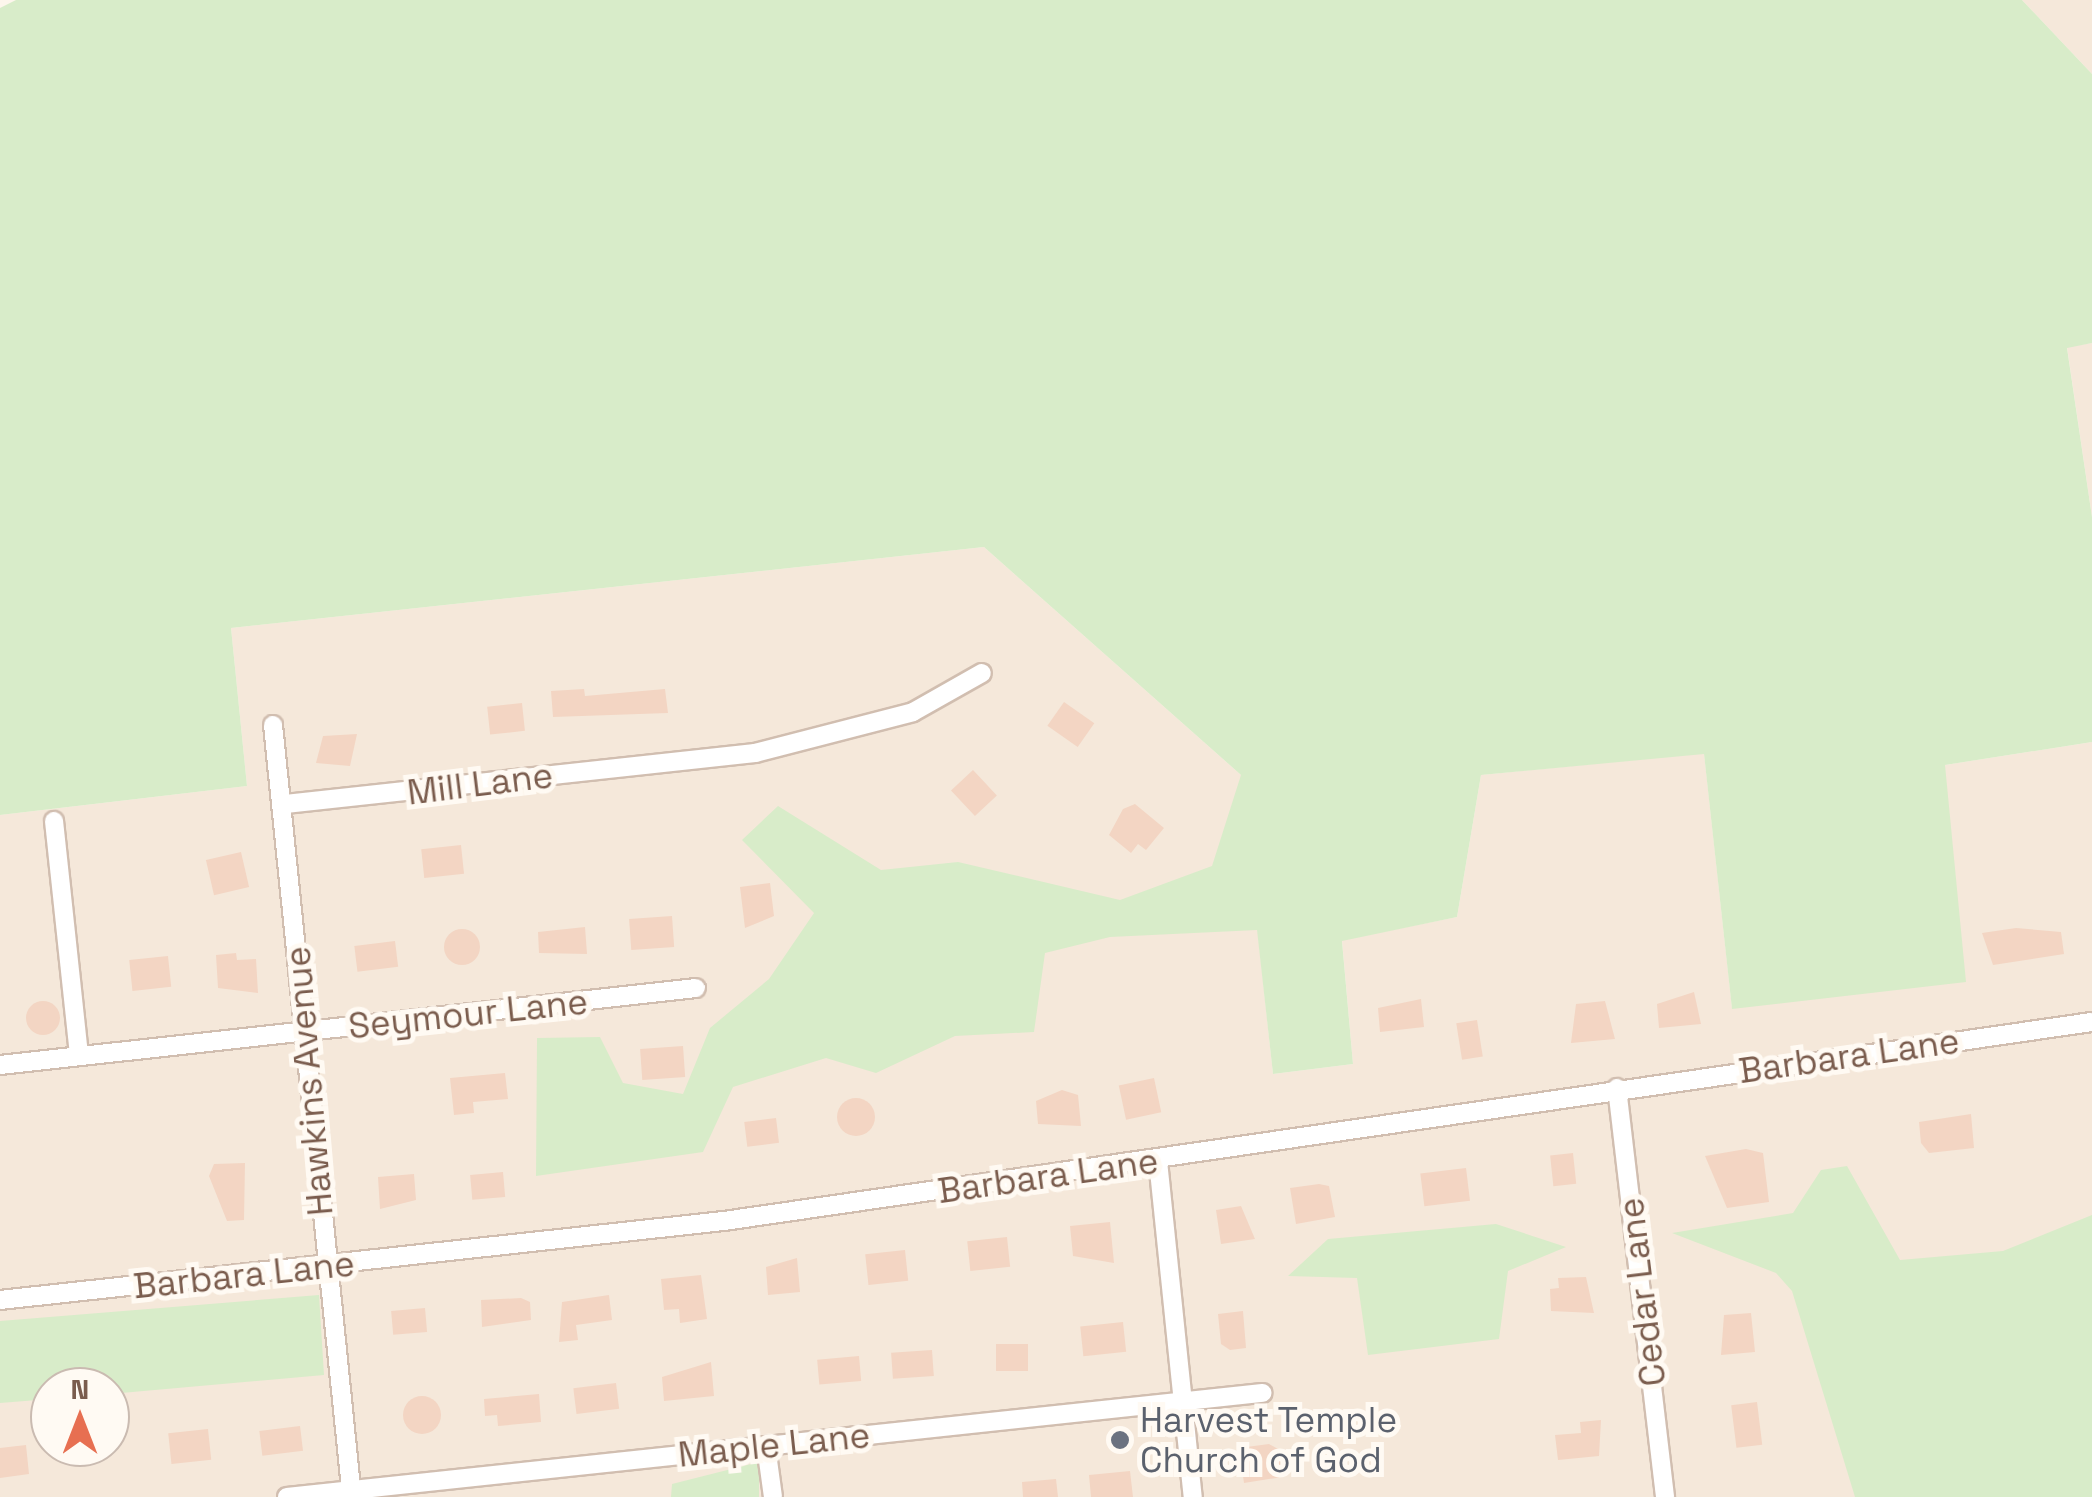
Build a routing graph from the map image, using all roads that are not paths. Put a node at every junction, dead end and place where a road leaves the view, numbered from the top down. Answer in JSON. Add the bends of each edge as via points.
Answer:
{"nodes":[{"id":1,"x":982,"y":674,"type":"dead end"},
{"id":2,"x":273,"y":725,"type":"dead end"},
{"id":3,"x":285,"y":804,"type":"junction"},
{"id":4,"x":54,"y":821,"type":"dead end"},
{"id":5,"x":696,"y":988,"type":"dead end"},
{"id":6,"x":2092,"y":1022,"type":"edge"},
{"id":7,"x":306,"y":1032,"type":"junction"},
{"id":8,"x":79,"y":1056,"type":"junction"},
{"id":9,"x":0,"y":1065,"type":"edge"},
{"id":10,"x":1617,"y":1088,"type":"junction"},
{"id":11,"x":1158,"y":1161,"type":"junction"},
{"id":12,"x":330,"y":1267,"type":"junction"},
{"id":13,"x":0,"y":1300,"type":"edge"},
{"id":14,"x":1262,"y":1393,"type":"dead end"},
{"id":15,"x":1182,"y":1402,"type":"junction"},
{"id":16,"x":766,"y":1446,"type":"junction"},
{"id":17,"x":351,"y":1493,"type":"edge"},
{"id":18,"x":287,"y":1497,"type":"edge"},
{"id":19,"x":773,"y":1497,"type":"edge"},
{"id":20,"x":1193,"y":1497,"type":"edge"},
{"id":21,"x":1665,"y":1497,"type":"edge"}],
"edges":[{"from":1,"to":3,"type":"street","name":"Mill Lane","via":[[913,712],[836,737]]},
{"from":2,"to":3,"type":"street","name":"Hawkins Avenue"},
{"from":3,"to":7,"type":"street","name":"Hawkins Avenue"},
{"from":4,"to":8,"type":"street"},
{"from":5,"to":7,"type":"street","name":"Seymour Lane"},
{"from":6,"to":10,"type":"street","name":"Barbara Lane"},
{"from":7,"to":8,"type":"street","name":"Seymour Lane"},
{"from":7,"to":12,"type":"street","name":"Hawkins Avenue"},
{"from":8,"to":9,"type":"street","name":"Seymour Lane"},
{"from":10,"to":11,"type":"street","name":"Barbara Lane"},
{"from":10,"to":21,"type":"street","name":"Cedar Lane"},
{"from":11,"to":12,"type":"street","name":"Barbara Lane"},
{"from":11,"to":15,"type":"street"},
{"from":12,"to":13,"type":"street","name":"Barbara Lane"},
{"from":12,"to":17,"type":"street","name":"Hawkins Avenue"},
{"from":14,"to":15,"type":"street","name":"Maple Lane"},
{"from":15,"to":16,"type":"street","name":"Maple Lane"},
{"from":15,"to":20,"type":"street"},
{"from":16,"to":17,"type":"street","name":"Maple Lane"},
{"from":16,"to":19,"type":"street"},
{"from":17,"to":18,"type":"street","name":"Maple Lane"}]}
